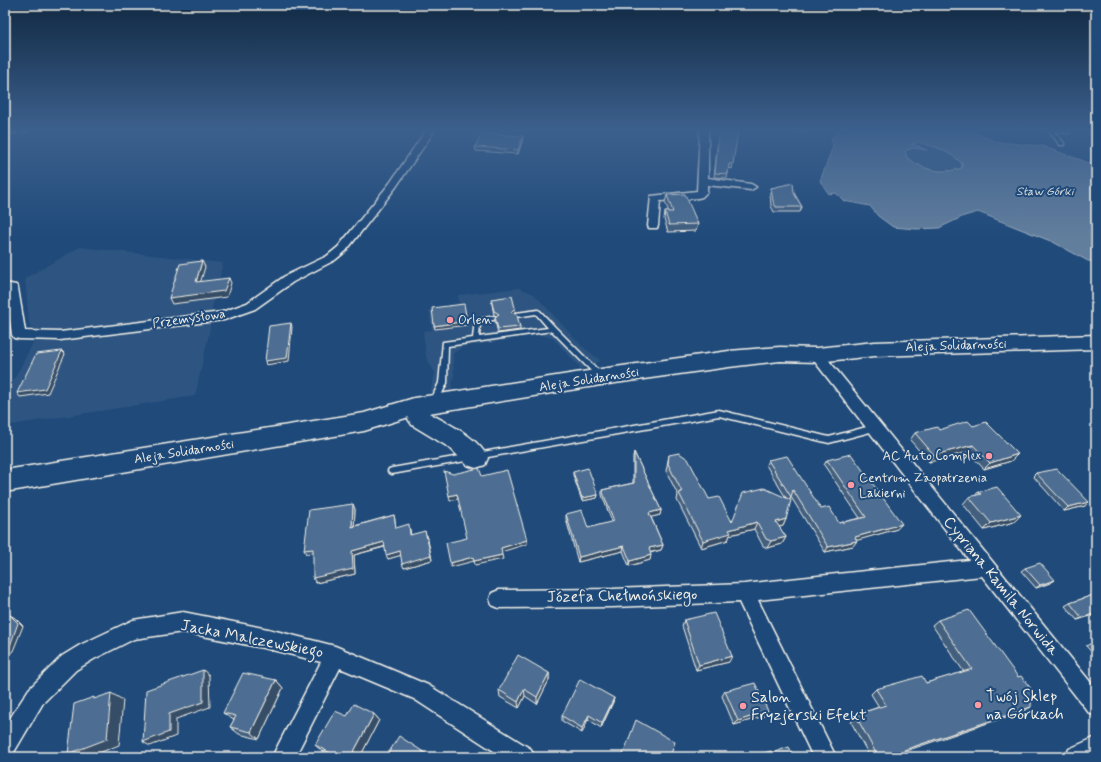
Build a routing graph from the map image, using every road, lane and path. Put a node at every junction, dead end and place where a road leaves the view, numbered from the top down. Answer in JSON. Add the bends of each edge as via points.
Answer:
{"nodes":[{"id":1,"x":406,"y":166,"type":"edge"},
{"id":2,"x":703,"y":166,"type":"edge"},
{"id":3,"x":703,"y":179,"type":"junction"},
{"id":4,"x":751,"y":187,"type":"dead end"},
{"id":5,"x":653,"y":226,"type":"dead end"},
{"id":6,"x":5,"y":287,"type":"edge"},
{"id":7,"x":516,"y":315,"type":"edge"},
{"id":8,"x":495,"y":318,"type":"edge"},
{"id":9,"x":553,"y":329,"type":"junction"},
{"id":10,"x":476,"y":339,"type":"junction"},
{"id":11,"x":1096,"y":342,"type":"edge"},
{"id":12,"x":817,"y":355,"type":"junction"},
{"id":13,"x":601,"y":378,"type":"junction"},
{"id":14,"x":426,"y":412,"type":"junction"},
{"id":15,"x":874,"y":428,"type":"junction"},
{"id":16,"x":476,"y":458,"type":"junction"},
{"id":17,"x":392,"y":471,"type":"dead end"},
{"id":18,"x":5,"y":481,"type":"edge"},
{"id":19,"x":986,"y":568,"type":"junction"},
{"id":20,"x":744,"y":592,"type":"junction"},
{"id":21,"x":499,"y":599,"type":"dead end"},
{"id":22,"x":335,"y":656,"type":"junction"},
{"id":23,"x":1096,"y":706,"type":"edge"},
{"id":24,"x":5,"y":746,"type":"edge"},
{"id":25,"x":1096,"y":748,"type":"edge"},
{"id":26,"x":283,"y":757,"type":"edge"},
{"id":27,"x":523,"y":757,"type":"edge"},
{"id":28,"x":825,"y":757,"type":"edge"},
{"id":29,"x":1077,"y":757,"type":"edge"}],
"edges":[{"from":1,"to":6,"type":"street","name":"Przemysłowa","via":[[342,249],[251,306],[224,316],[67,335],[19,335],[12,288]]},
{"from":2,"to":3,"type":"street"},
{"from":3,"to":4,"type":"street","via":[[707,182]]},
{"from":3,"to":5,"type":"street","via":[[702,192],[698,195],[655,198]]},
{"from":7,"to":9,"type":"lane","via":[[538,312]]},
{"from":8,"to":10,"type":"lane","via":[[477,320]]},
{"from":9,"to":10,"type":"lane"},
{"from":9,"to":13,"type":"lane"},
{"from":10,"to":14,"type":"lane","via":[[445,344],[443,383]]},
{"from":11,"to":12,"type":"main road","name":"Aleja Solidarności","via":[[875,349]]},
{"from":12,"to":13,"type":"main road","name":"Aleja Solidarności","via":[[780,354],[736,358]]},
{"from":12,"to":14,"type":"main road","name":"Aleja Solidarności","via":[[787,363]]},
{"from":12,"to":15,"type":"street","name":"Cypriana Kamila Norwida"},
{"from":13,"to":14,"type":"main road","name":"Aleja Solidarności"},
{"from":14,"to":16,"type":"main road"},
{"from":14,"to":18,"type":"main road","name":"Aleja Solidarności"},
{"from":15,"to":16,"type":"lane","via":[[828,440],[719,413]]},
{"from":15,"to":19,"type":"street","name":"Cypriana Kamila Norwida"},
{"from":16,"to":17,"type":"lane"},
{"from":19,"to":20,"type":"street","name":"Józefa Chełmońskiego"},
{"from":19,"to":23,"type":"street","name":"Cypriana Kamila Norwida"},
{"from":20,"to":21,"type":"street","name":"Józefa Chełmońskiego","via":[[613,598]]},
{"from":20,"to":28,"type":"street"},
{"from":22,"to":24,"type":"street","name":"Jacka Malczewskiego","via":[[183,622],[133,630],[69,663],[36,696]]},
{"from":22,"to":26,"type":"street"},
{"from":22,"to":27,"type":"street","name":"Jacka Malczewskiego","via":[[421,692]]},
{"from":25,"to":29,"type":"street"}]}
